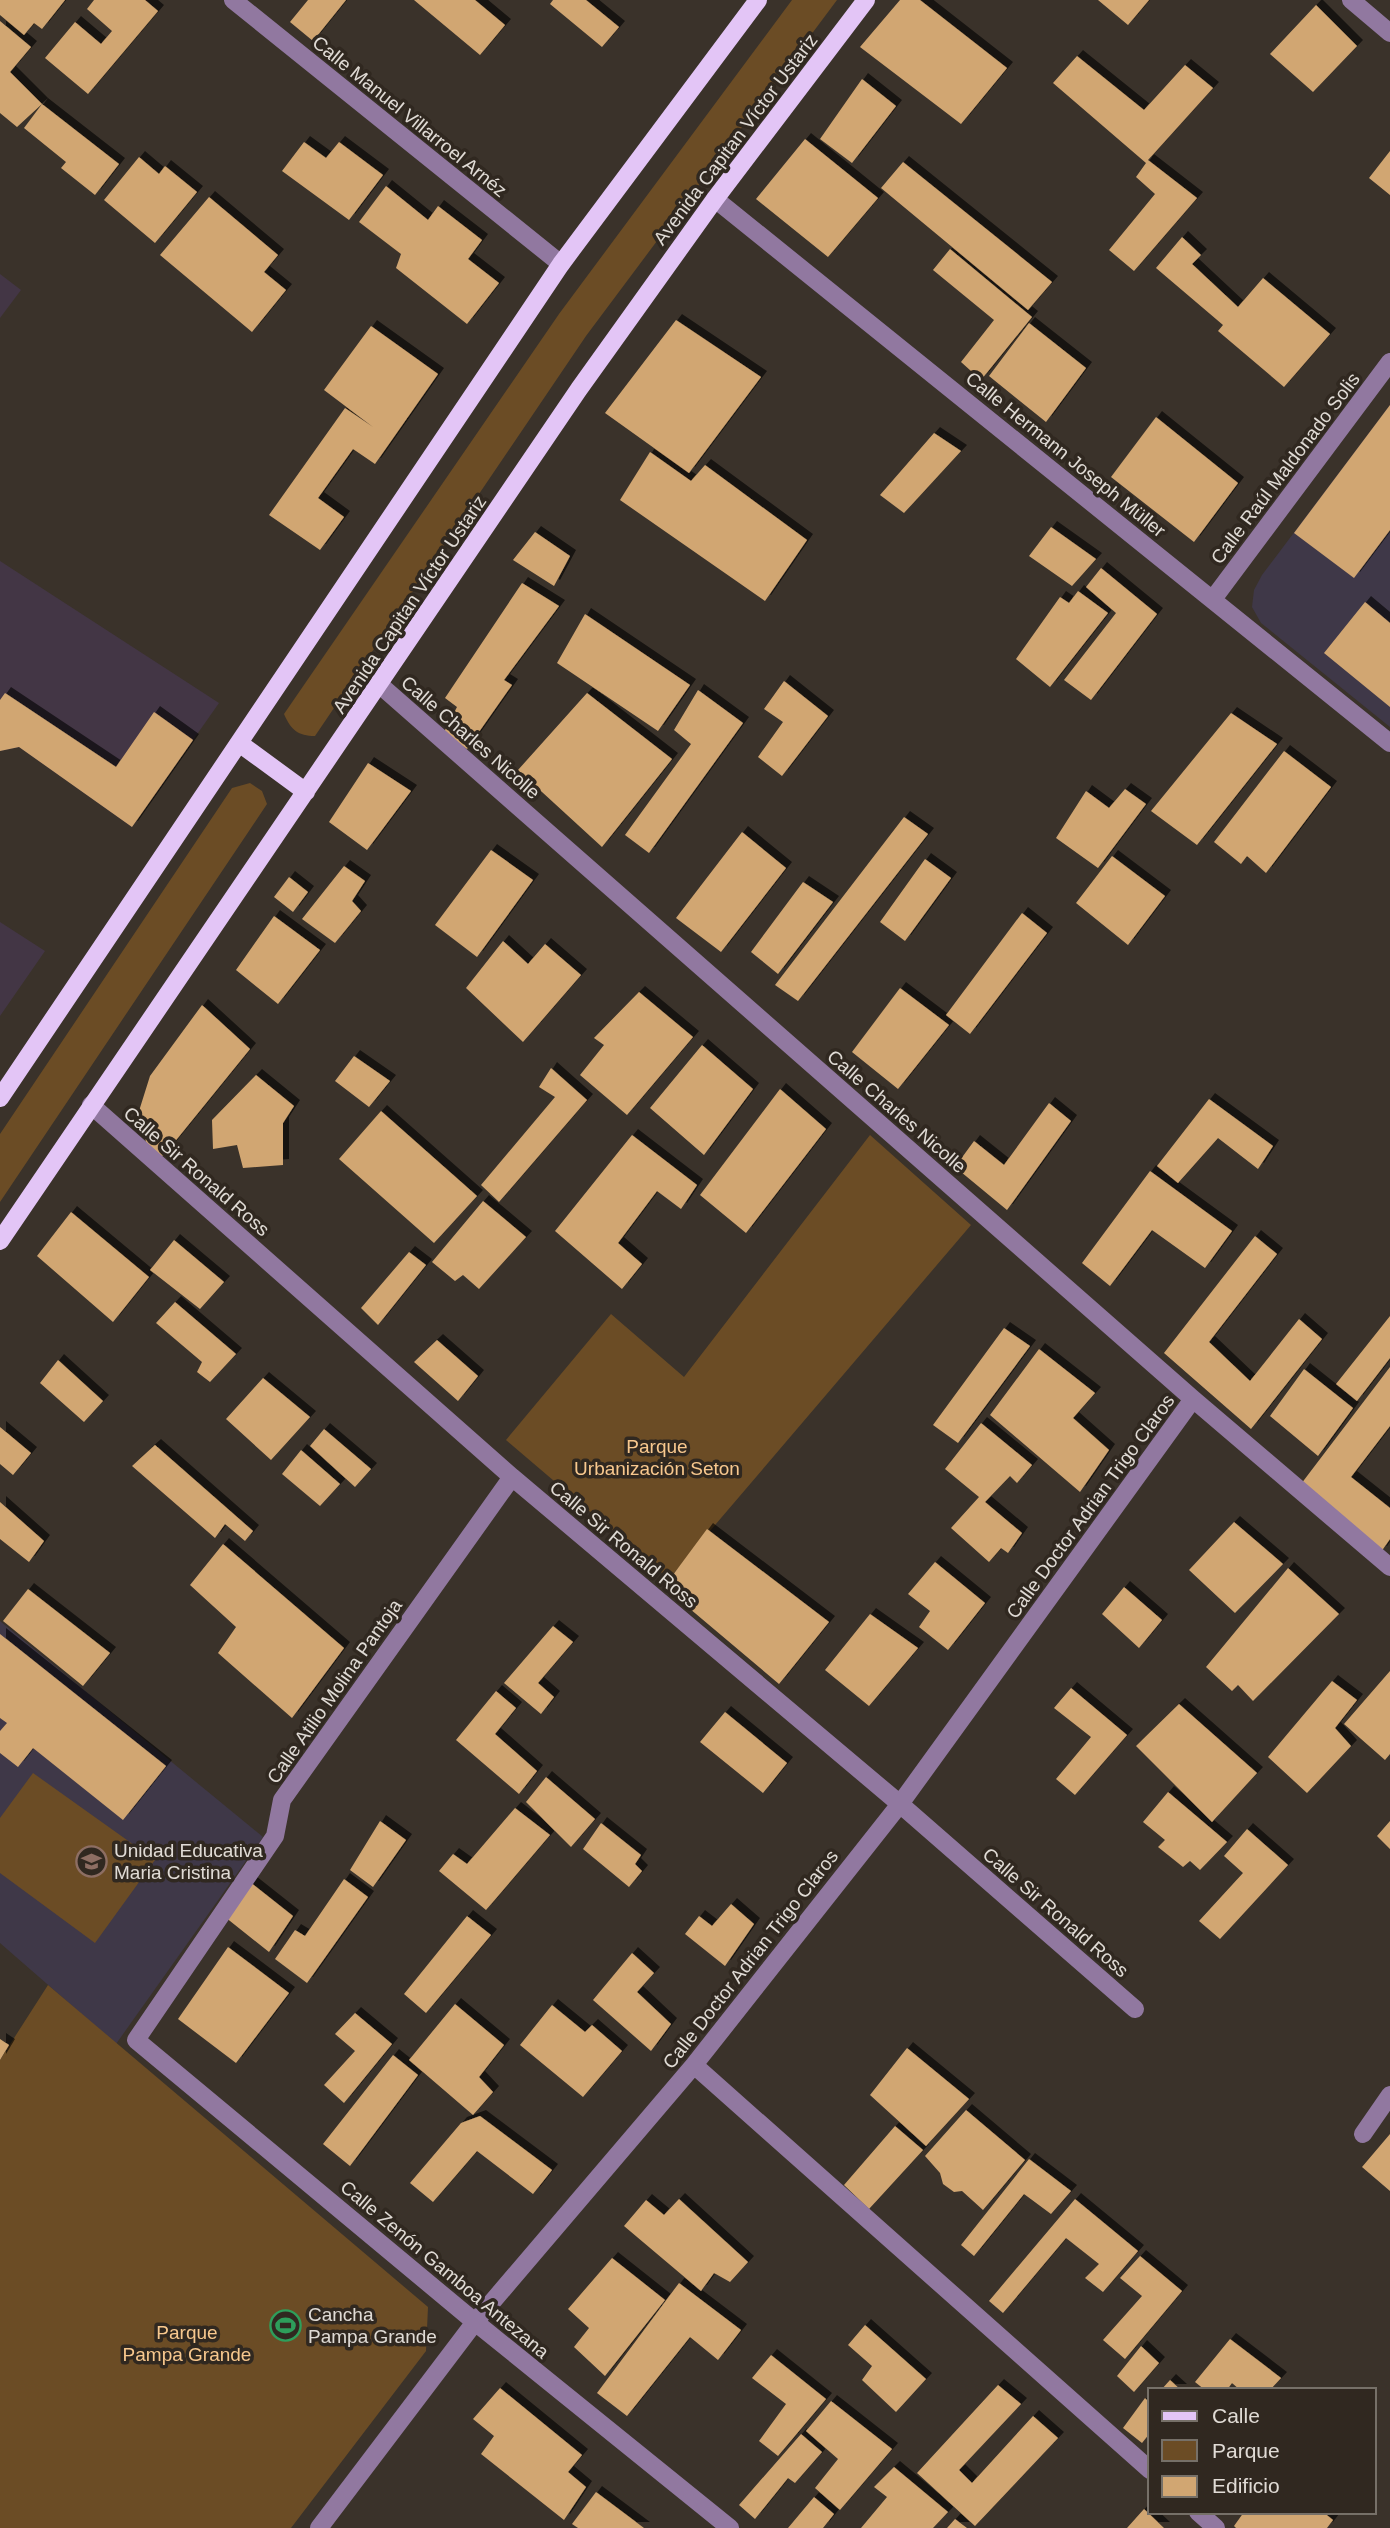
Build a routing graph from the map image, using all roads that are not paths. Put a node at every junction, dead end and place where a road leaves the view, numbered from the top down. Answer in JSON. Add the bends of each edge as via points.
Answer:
{"nodes":[{"id":1,"x":233,"y":0,"type":"edge"},
{"id":2,"x":758,"y":0,"type":"edge"},
{"id":3,"x":866,"y":0,"type":"edge"},
{"id":4,"x":1351,"y":0,"type":"edge"},
{"id":5,"x":1390,"y":33,"type":"edge"},
{"id":6,"x":715,"y":199,"type":"junction"},
{"id":7,"x":561,"y":264,"type":"junction"},
{"id":8,"x":1390,"y":362,"type":"edge"},
{"id":9,"x":1213,"y":599,"type":"junction"},
{"id":10,"x":380,"y":685,"type":"junction"},
{"id":11,"x":239,"y":743,"type":"junction"},
{"id":12,"x":1390,"y":743,"type":"edge"},
{"id":13,"x":306,"y":792,"type":"junction"},
{"id":14,"x":0,"y":1098,"type":"edge"},
{"id":15,"x":91,"y":1105,"type":"junction"},
{"id":16,"x":0,"y":1241,"type":"edge"},
{"id":17,"x":1193,"y":1399,"type":"junction"},
{"id":18,"x":512,"y":1477,"type":"junction"},
{"id":19,"x":1390,"y":1567,"type":"edge"},
{"id":20,"x":900,"y":1804,"type":"junction"},
{"id":21,"x":1135,"y":2009,"type":"dead end"},
{"id":22,"x":136,"y":2040,"type":"joint"},
{"id":23,"x":694,"y":2066,"type":"junction"},
{"id":24,"x":1390,"y":2095,"type":"edge"},
{"id":25,"x":1363,"y":2134,"type":"dead end"},
{"id":26,"x":475,"y":2322,"type":"junction"},
{"id":27,"x":1148,"y":2468,"type":"edge"},
{"id":28,"x":1200,"y":2514,"type":"edge"},
{"id":29,"x":319,"y":2528,"type":"edge"},
{"id":30,"x":730,"y":2528,"type":"edge"},
{"id":31,"x":1216,"y":2528,"type":"edge"}],
"edges":[{"from":1,"to":7,"type":"street","name":"Calle Manuel Villarroel Arnéz"},
{"from":2,"to":7,"type":"main road"},
{"from":3,"to":6,"type":"main road","name":"Avenida Capitan Víctor Ustariz"},
{"from":4,"to":5,"type":"street"},
{"from":6,"to":9,"type":"street","name":"Calle Hermann Joseph Müller"},
{"from":6,"to":10,"type":"main road","name":"Avenida Capitan Víctor Ustariz","via":[[579,389]]},
{"from":7,"to":11,"type":"main road"},
{"from":8,"to":9,"type":"street","name":"Calle Raúl Maldonado Solis"},
{"from":9,"to":12,"type":"street","name":"Calle Hermann Joseph Müller"},
{"from":10,"to":13,"type":"main road","name":"Avenida Capitan Víctor Ustariz"},
{"from":10,"to":17,"type":"street","name":"Calle Charles Nicolle"},
{"from":11,"to":13,"type":"main road"},
{"from":11,"to":14,"type":"main road"},
{"from":13,"to":15,"type":"main road","name":"Avenida Capitan Víctor Ustariz"},
{"from":15,"to":16,"type":"main road","name":"Avenida Capitan Víctor Ustariz"},
{"from":15,"to":18,"type":"street","name":"Calle Sir Ronald Ross"},
{"from":17,"to":19,"type":"street","name":"Calle Charles Nicolle"},
{"from":17,"to":20,"type":"street","name":"Calle Doctor Adrian Trigo Claros"},
{"from":18,"to":20,"type":"street","name":"Calle Sir Ronald Ross"},
{"from":18,"to":22,"type":"street","name":"Calle Atilio Molina Pantoja","via":[[282,1800],[275,1836]]},
{"from":20,"to":21,"type":"street","name":"Calle Sir Ronald Ross"},
{"from":20,"to":23,"type":"street","name":"Calle Doctor Adrian Trigo Claros"},
{"from":22,"to":26,"type":"street","name":"Calle Zenón Gamboa Antezana"},
{"from":23,"to":26,"type":"street","name":"Calle Doctor Adrian Trigo Claros"},
{"from":23,"to":27,"type":"street"},
{"from":24,"to":25,"type":"street"},
{"from":26,"to":29,"type":"street","name":"Calle Doctor Adrian Trigo Claros"},
{"from":26,"to":30,"type":"street","name":"Calle Zenón Gamboa Antezana"},
{"from":28,"to":31,"type":"street"}]}
